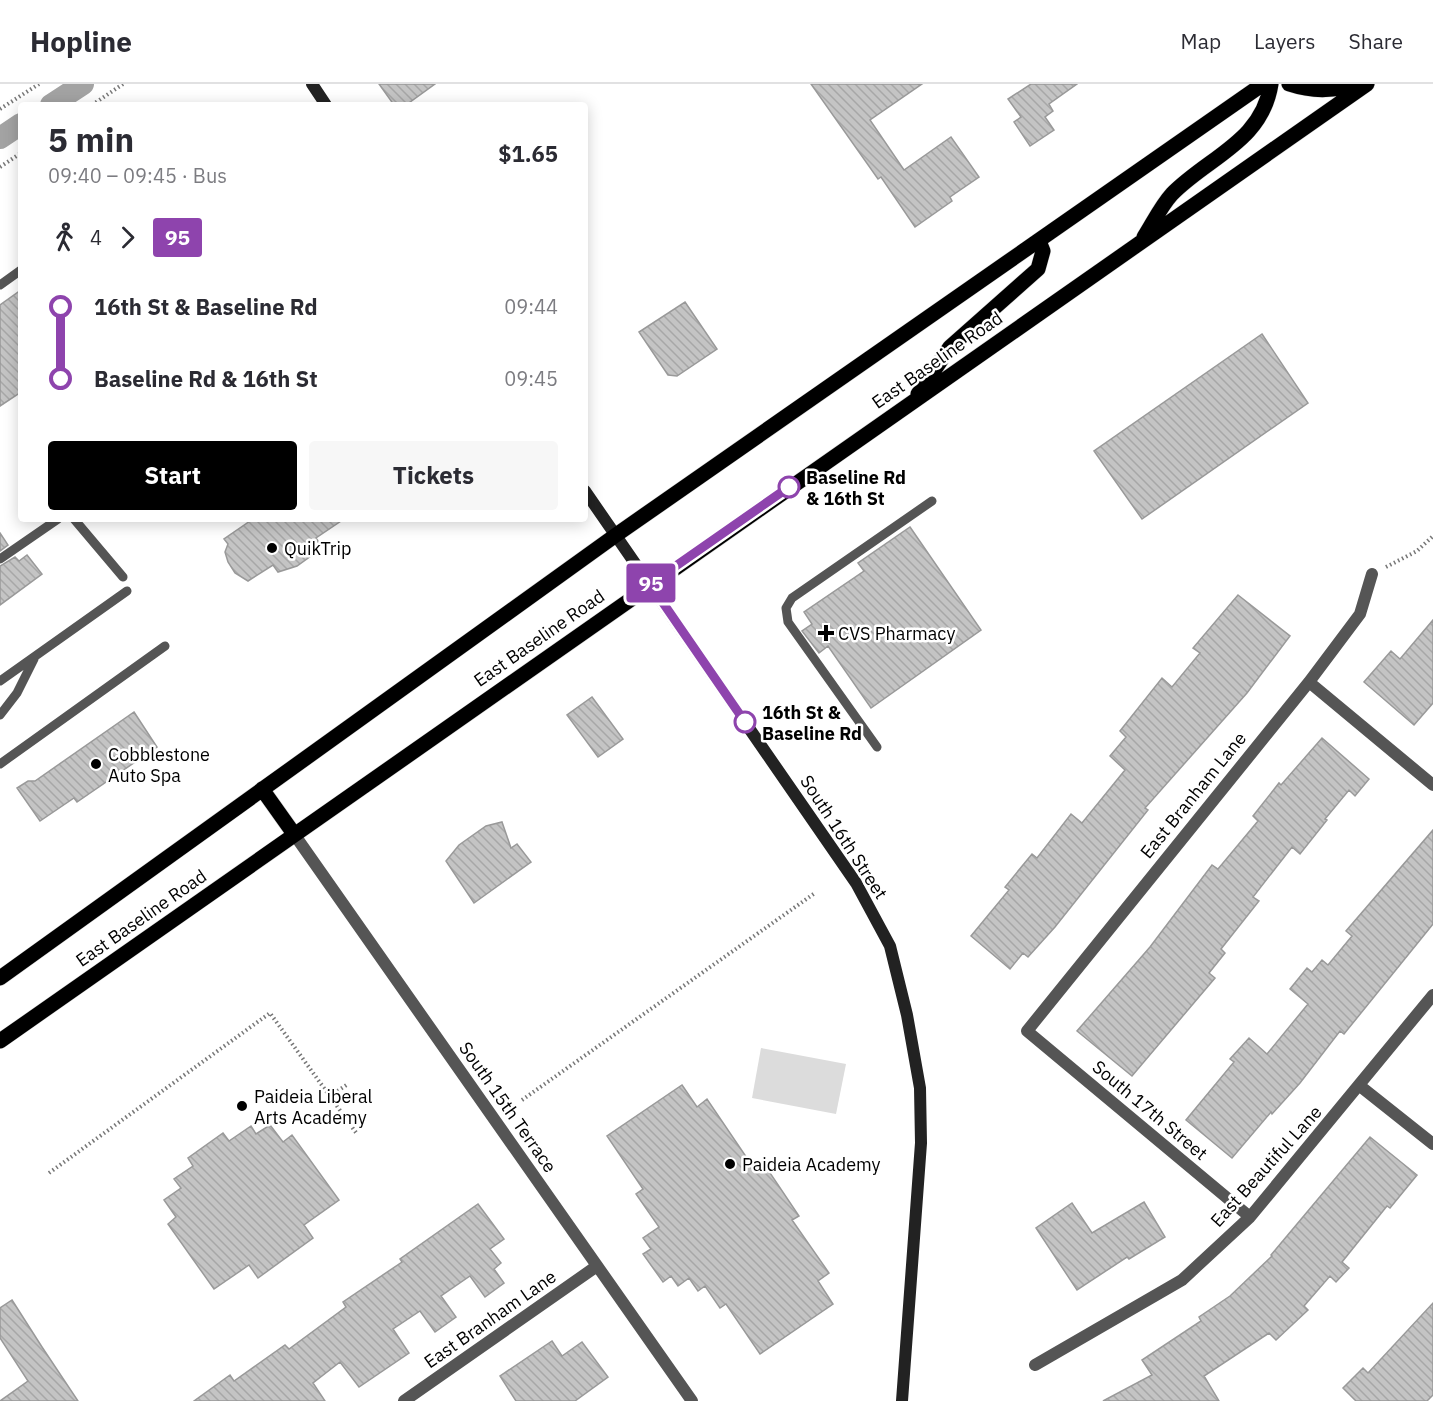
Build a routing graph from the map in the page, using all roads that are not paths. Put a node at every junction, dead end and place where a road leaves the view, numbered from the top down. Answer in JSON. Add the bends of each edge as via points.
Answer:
{"nodes":[{"id":1,"x":312,"y":84,"type":"edge"},
{"id":2,"x":1263,"y":84,"type":"edge"},
{"id":3,"x":1271,"y":84,"type":"edge"},
{"id":4,"x":1289,"y":84,"type":"edge"},
{"id":5,"x":1365,"y":84,"type":"edge"},
{"id":6,"x":324,"y":102,"type":"edge"},
{"id":7,"x":1039,"y":241,"type":"junction"},
{"id":8,"x":1139,"y":244,"type":"junction"},
{"id":9,"x":18,"y":272,"type":"edge"},
{"id":10,"x":0,"y":285,"type":"edge"},
{"id":11,"x":912,"y":401,"type":"junction"},
{"id":12,"x":588,"y":495,"type":"edge"},
{"id":13,"x":932,"y":501,"type":"dead end"},
{"id":14,"x":54,"y":522,"type":"edge"},
{"id":15,"x":77,"y":522,"type":"edge"},
{"id":16,"x":616,"y":534,"type":"junction"},
{"id":17,"x":0,"y":559,"type":"edge"},
{"id":18,"x":1372,"y":574,"type":"road end"},
{"id":19,"x":123,"y":577,"type":"dead end"},
{"id":20,"x":650,"y":584,"type":"junction"},
{"id":21,"x":127,"y":591,"type":"dead end"},
{"id":22,"x":165,"y":646,"type":"dead end"},
{"id":23,"x":34,"y":657,"type":"junction"},
{"id":24,"x":0,"y":681,"type":"edge"},
{"id":25,"x":1309,"y":682,"type":"junction"},
{"id":26,"x":0,"y":715,"type":"edge"},
{"id":27,"x":877,"y":747,"type":"dead end"},
{"id":28,"x":0,"y":764,"type":"edge"},
{"id":29,"x":1433,"y":785,"type":"edge"},
{"id":30,"x":262,"y":789,"type":"junction"},
{"id":31,"x":294,"y":834,"type":"junction"},
{"id":32,"x":0,"y":978,"type":"edge"},
{"id":33,"x":1433,"y":995,"type":"edge"},
{"id":34,"x":1027,"y":1031,"type":"joint"},
{"id":35,"x":0,"y":1041,"type":"edge"},
{"id":36,"x":1360,"y":1086,"type":"junction"},
{"id":37,"x":1433,"y":1144,"type":"edge"},
{"id":38,"x":1250,"y":1216,"type":"junction"},
{"id":39,"x":597,"y":1266,"type":"junction"},
{"id":40,"x":1035,"y":1365,"type":"dead end"},
{"id":41,"x":404,"y":1401,"type":"edge"},
{"id":42,"x":692,"y":1401,"type":"edge"},
{"id":43,"x":903,"y":1401,"type":"edge"}],
"edges":[{"from":1,"to":6,"type":"main road"},
{"from":2,"to":7,"type":"main road","name":"East Baseline Road"},
{"from":3,"to":8,"type":"main road","via":[[1254,126],[1241,141],[1172,195]]},
{"from":4,"to":5,"type":"main road","via":[[1313,91]]},
{"from":5,"to":8,"type":"main road","name":"East Baseline Road"},
{"from":7,"to":11,"type":"main road","via":[[1043,259],[1038,269],[950,347]]},
{"from":7,"to":16,"type":"main road","name":"East Baseline Road"},
{"from":8,"to":11,"type":"main road","name":"East Baseline Road"},
{"from":9,"to":10,"type":"lane"},
{"from":11,"to":20,"type":"main road","name":"East Baseline Road"},
{"from":12,"to":16,"type":"main road","name":"South 16th Street"},
{"from":13,"to":27,"type":"lane","via":[[792,598],[786,608],[788,622]]},
{"from":14,"to":17,"type":"lane"},
{"from":15,"to":19,"type":"lane"},
{"from":16,"to":20,"type":"main road","name":"South 16th Street"},
{"from":16,"to":30,"type":"main road","name":"East Baseline Road"},
{"from":18,"to":25,"type":"street","name":"East Branham Lane","via":[[1360,614]]},
{"from":20,"to":31,"type":"main road","name":"East Baseline Road"},
{"from":20,"to":43,"type":"main road","name":"South 16th Street","via":[[856,883],[890,946],[920,1088],[921,1143]]},
{"from":21,"to":23,"type":"lane"},
{"from":22,"to":28,"type":"lane"},
{"from":23,"to":24,"type":"lane"},
{"from":23,"to":26,"type":"lane","via":[[17,693]]},
{"from":25,"to":29,"type":"street"},
{"from":25,"to":34,"type":"street","name":"East Branham Lane"},
{"from":30,"to":31,"type":"main road"},
{"from":30,"to":32,"type":"main road","name":"East Baseline Road"},
{"from":31,"to":35,"type":"main road","name":"East Baseline Road"},
{"from":31,"to":39,"type":"street","name":"South 15th Terrace"},
{"from":33,"to":36,"type":"street","name":"East Beautiful Lane"},
{"from":34,"to":38,"type":"street","name":"South 17th Street"},
{"from":36,"to":37,"type":"street"},
{"from":36,"to":38,"type":"street","name":"East Beautiful Lane"},
{"from":38,"to":40,"type":"street","name":"East Beautiful Lane","via":[[1182,1280]]},
{"from":39,"to":41,"type":"street","name":"East Branham Lane"},
{"from":39,"to":42,"type":"street","name":"South 15th Terrace"}]}
